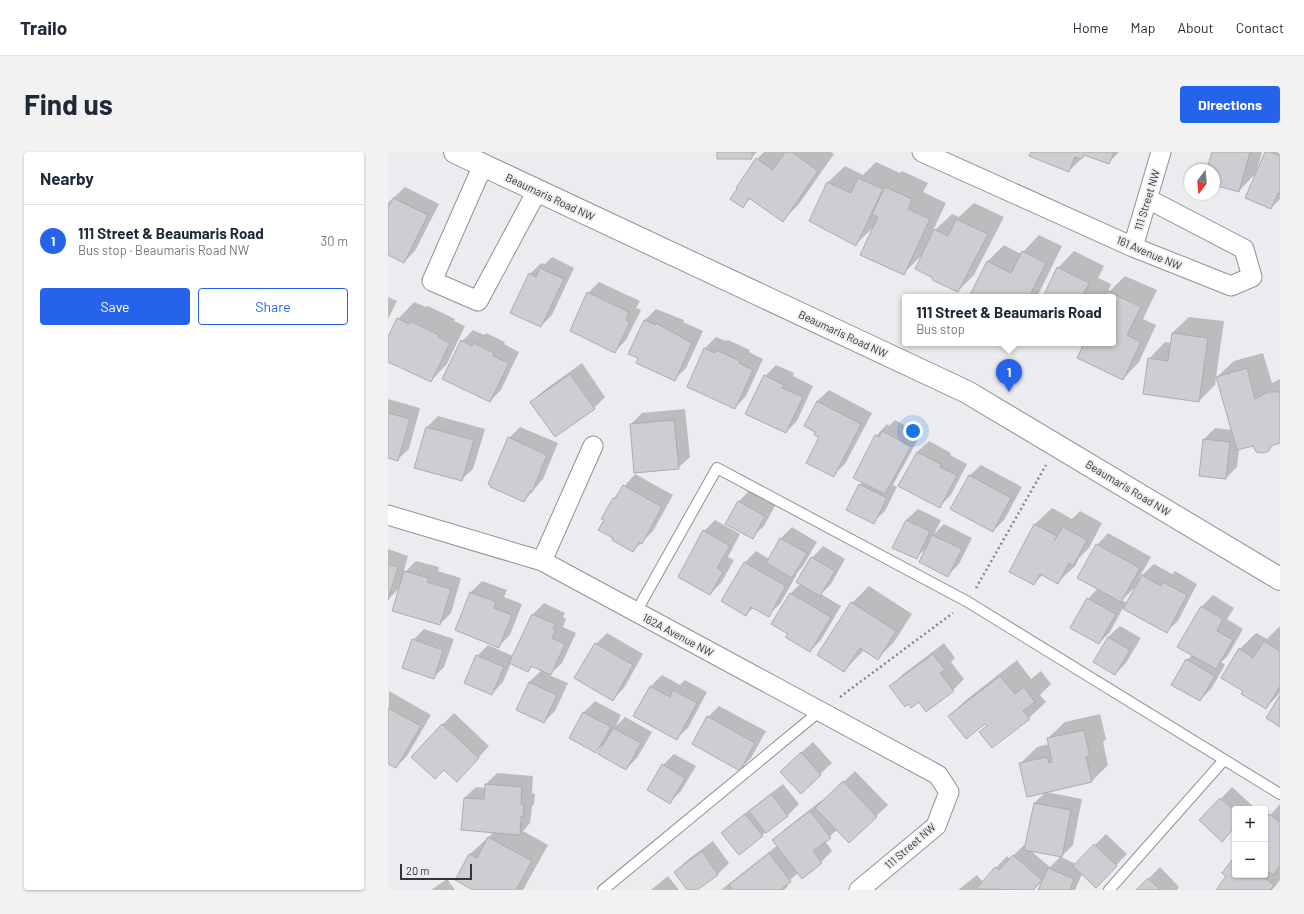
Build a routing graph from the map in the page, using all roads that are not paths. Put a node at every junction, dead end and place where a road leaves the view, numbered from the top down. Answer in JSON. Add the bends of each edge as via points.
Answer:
{"nodes":[{"id":1,"x":455,"y":152,"type":"edge"},
{"id":2,"x":922,"y":152,"type":"edge"},
{"id":3,"x":1161,"y":152,"type":"edge"},
{"id":4,"x":483,"y":165,"type":"junction"},
{"id":5,"x":537,"y":191,"type":"junction"},
{"id":6,"x":1148,"y":199,"type":"junction"},
{"id":7,"x":1133,"y":247,"type":"junction"},
{"id":8,"x":593,"y":446,"type":"dead end"},
{"id":9,"x":388,"y":514,"type":"edge"},
{"id":10,"x":542,"y":561,"type":"junction"},
{"id":11,"x":1280,"y":579,"type":"edge"},
{"id":12,"x":636,"y":612,"type":"junction"},
{"id":13,"x":820,"y":711,"type":"junction"},
{"id":14,"x":1224,"y":760,"type":"junction"},
{"id":15,"x":949,"y":792,"type":"joint"},
{"id":16,"x":1280,"y":794,"type":"edge"},
{"id":17,"x":603,"y":890,"type":"edge"},
{"id":18,"x":859,"y":890,"type":"edge"},
{"id":19,"x":1109,"y":890,"type":"edge"}],
"edges":[{"from":1,"to":4,"type":"street","name":"Beaumaris Road NW"},
{"from":2,"to":7,"type":"street","name":"161 Avenue NW"},
{"from":3,"to":6,"type":"street","name":"111 Street NW"},
{"from":4,"to":5,"type":"street","name":"Beaumaris Road NW"},
{"from":4,"to":5,"type":"street","via":[[432,281],[478,301]]},
{"from":5,"to":11,"type":"street","name":"Beaumaris Road NW","via":[[966,392]]},
{"from":6,"to":7,"type":"street","name":"111 Street NW"},
{"from":6,"to":7,"type":"street","name":"161 Avenue NW","via":[[1244,249],[1252,277],[1230,286]]},
{"from":8,"to":10,"type":"street"},
{"from":9,"to":10,"type":"street","name":"162A Avenue NW"},
{"from":10,"to":12,"type":"street","name":"162A Avenue NW"},
{"from":12,"to":13,"type":"street","name":"162A Avenue NW"},
{"from":12,"to":14,"type":"lane","via":[[718,468],[968,602]]},
{"from":13,"to":15,"type":"street","name":"162A Avenue NW","via":[[938,775]]},
{"from":13,"to":17,"type":"lane"},
{"from":14,"to":16,"type":"lane"},
{"from":14,"to":19,"type":"lane"},
{"from":15,"to":18,"type":"street","name":"111 Street NW","via":[[936,826]]}]}
